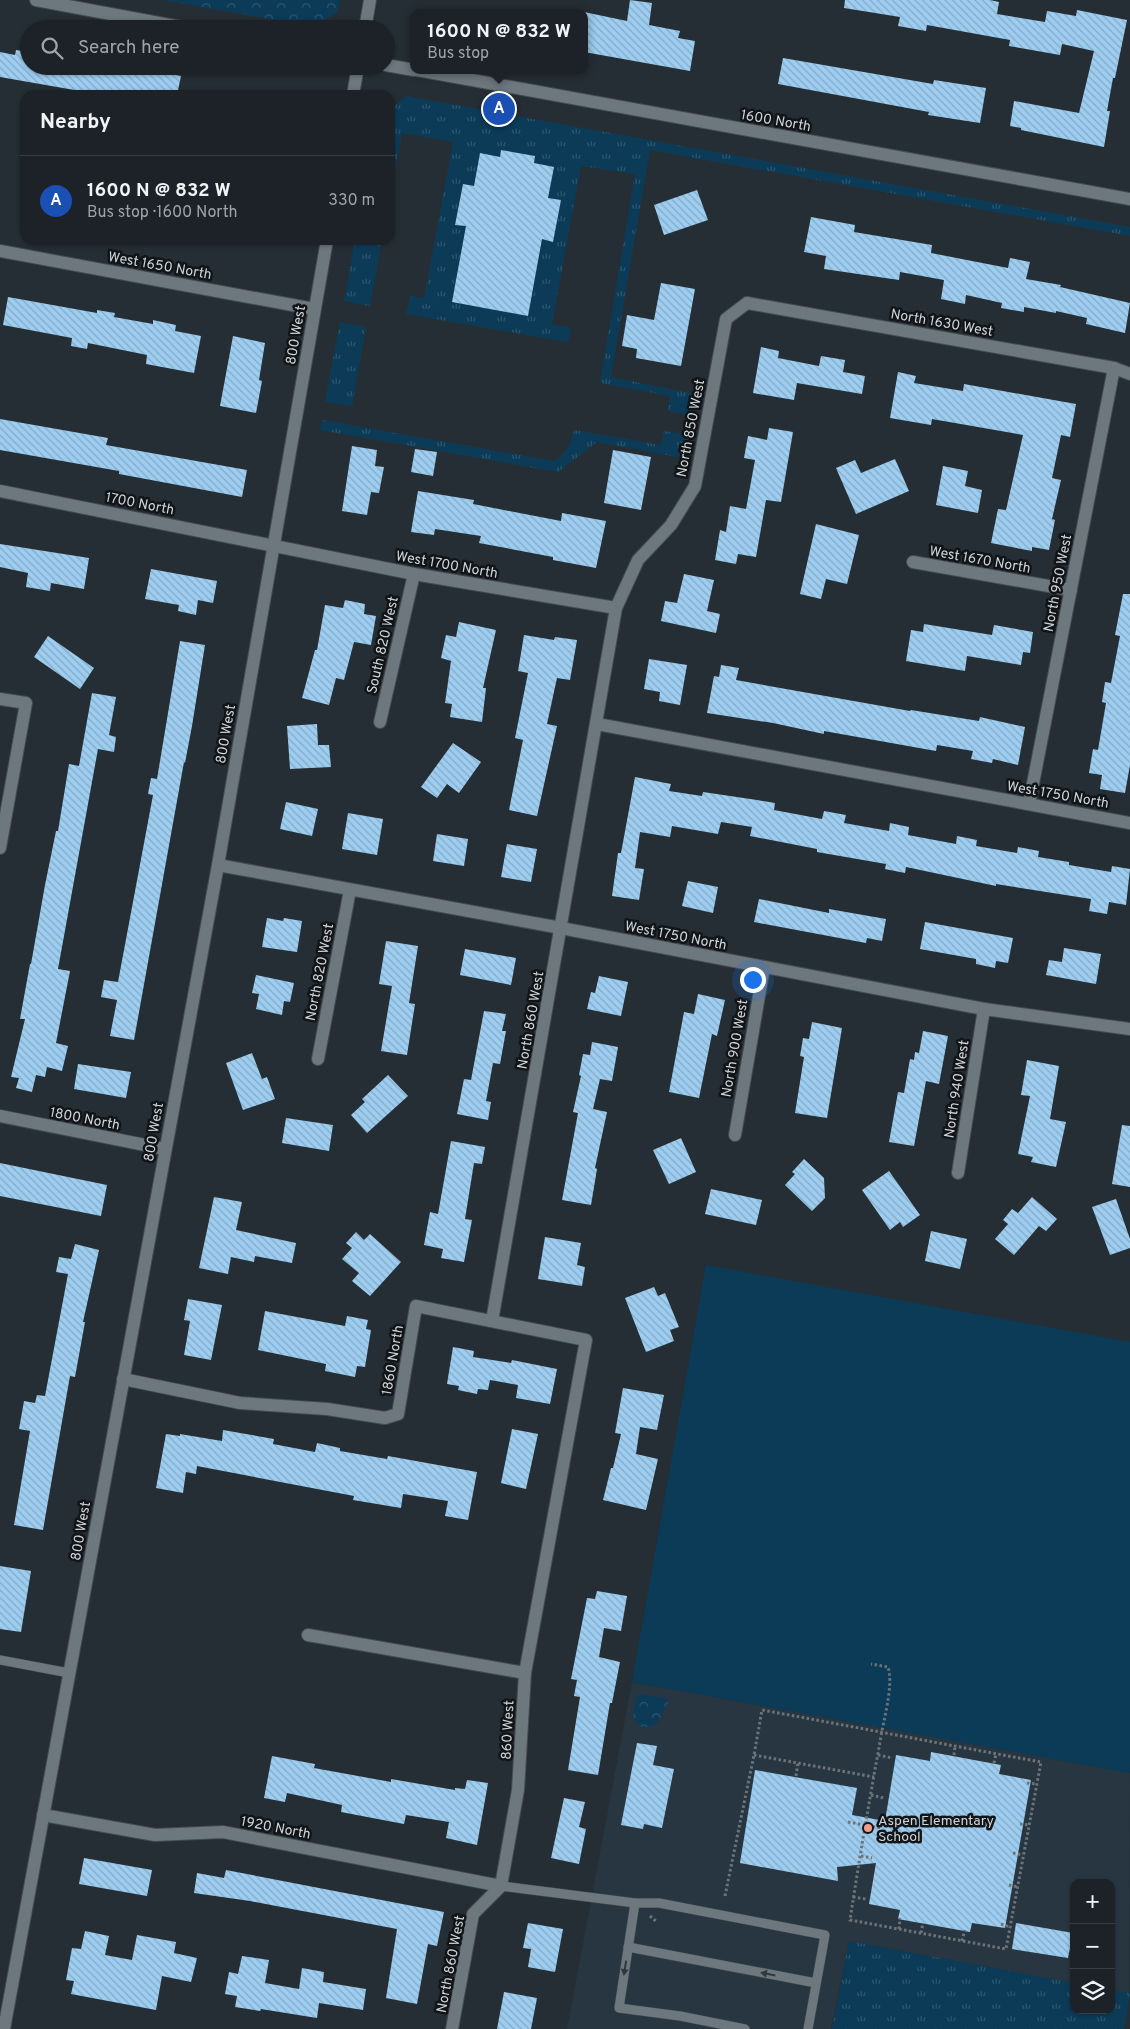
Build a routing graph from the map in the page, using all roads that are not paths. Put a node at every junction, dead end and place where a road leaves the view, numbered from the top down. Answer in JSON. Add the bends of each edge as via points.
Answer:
{"nodes":[{"id":1,"x":36,"y":0,"type":"edge"},
{"id":2,"x":370,"y":0,"type":"edge"},
{"id":3,"x":143,"y":20,"type":"edge"},
{"id":4,"x":367,"y":20,"type":"edge"},
{"id":5,"x":395,"y":66,"type":"edge"},
{"id":6,"x":410,"y":69,"type":"edge"},
{"id":7,"x":438,"y":74,"type":"edge"},
{"id":8,"x":356,"y":75,"type":"edge"},
{"id":9,"x":354,"y":90,"type":"edge"},
{"id":10,"x":1130,"y":197,"type":"edge"},
{"id":11,"x":326,"y":245,"type":"edge"},
{"id":12,"x":0,"y":251,"type":"edge"},
{"id":13,"x":747,"y":303,"type":"joint"},
{"id":14,"x":314,"y":309,"type":"junction"},
{"id":15,"x":1114,"y":368,"type":"junction"},
{"id":16,"x":1130,"y":374,"type":"edge"},
{"id":17,"x":0,"y":491,"type":"edge"},
{"id":18,"x":274,"y":545,"type":"junction"},
{"id":19,"x":913,"y":562,"type":"dead end"},
{"id":20,"x":414,"y":574,"type":"junction"},
{"id":21,"x":1071,"y":590,"type":"junction"},
{"id":22,"x":616,"y":608,"type":"junction"},
{"id":23,"x":0,"y":699,"type":"edge"},
{"id":24,"x":380,"y":722,"type":"dead end"},
{"id":25,"x":597,"y":724,"type":"junction"},
{"id":26,"x":1029,"y":804,"type":"junction"},
{"id":27,"x":1130,"y":822,"type":"edge"},
{"id":28,"x":0,"y":848,"type":"edge"},
{"id":29,"x":218,"y":865,"type":"junction"},
{"id":30,"x":350,"y":890,"type":"junction"},
{"id":31,"x":561,"y":928,"type":"junction"},
{"id":32,"x":764,"y":967,"type":"junction"},
{"id":33,"x":984,"y":1009,"type":"junction"},
{"id":34,"x":1130,"y":1029,"type":"edge"},
{"id":35,"x":318,"y":1059,"type":"dead end"},
{"id":36,"x":0,"y":1116,"type":"edge"},
{"id":37,"x":735,"y":1135,"type":"dead end"},
{"id":38,"x":165,"y":1149,"type":"junction"},
{"id":39,"x":958,"y":1172,"type":"dead end"},
{"id":40,"x":492,"y":1321,"type":"junction"},
{"id":41,"x":123,"y":1379,"type":"junction"},
{"id":42,"x":569,"y":1438,"type":"joint"},
{"id":43,"x":308,"y":1635,"type":"dead end"},
{"id":44,"x":0,"y":1660,"type":"edge"},
{"id":45,"x":69,"y":1673,"type":"junction"},
{"id":46,"x":525,"y":1673,"type":"junction"},
{"id":47,"x":43,"y":1815,"type":"junction"},
{"id":48,"x":502,"y":1886,"type":"junction"},
{"id":49,"x":634,"y":1903,"type":"junction"},
{"id":50,"x":628,"y":1947,"type":"junction"},
{"id":51,"x":816,"y":1983,"type":"junction"},
{"id":52,"x":4,"y":2029,"type":"edge"},
{"id":53,"x":452,"y":2029,"type":"edge"},
{"id":54,"x":746,"y":2029,"type":"edge"},
{"id":55,"x":808,"y":2029,"type":"edge"}],
"edges":[{"from":1,"to":3,"type":"street"},
{"from":2,"to":4,"type":"street"},
{"from":5,"to":6,"type":"street","name":"1600 North"},
{"from":7,"to":10,"type":"street","name":"1600 North"},
{"from":8,"to":9,"type":"street"},
{"from":11,"to":14,"type":"street","name":"800 West"},
{"from":12,"to":14,"type":"street","name":"West 1650 North"},
{"from":13,"to":15,"type":"street","name":"North 1630 West"},
{"from":13,"to":22,"type":"street","name":"North 850 West","via":[[726,319],[695,486],[672,525],[638,560]]},
{"from":14,"to":18,"type":"street","name":"800 West"},
{"from":15,"to":16,"type":"street","name":"North 1630 West"},
{"from":15,"to":21,"type":"street","name":"North 950 West"},
{"from":17,"to":18,"type":"street","name":"1700 North"},
{"from":18,"to":20,"type":"street","name":"West 1700 North"},
{"from":18,"to":29,"type":"street","name":"800 West"},
{"from":19,"to":21,"type":"street","name":"West 1670 North"},
{"from":20,"to":22,"type":"street","name":"West 1700 North"},
{"from":20,"to":24,"type":"street","name":"South 820 West"},
{"from":21,"to":26,"type":"street","name":"North 950 West"},
{"from":22,"to":25,"type":"street","name":"North 850 West"},
{"from":23,"to":28,"type":"street","via":[[26,703]]},
{"from":25,"to":26,"type":"street","name":"West 1750 North"},
{"from":25,"to":31,"type":"street","name":"North 860 West"},
{"from":26,"to":27,"type":"street","name":"West 1750 North"},
{"from":29,"to":30,"type":"street","name":"West 1750 North"},
{"from":29,"to":38,"type":"street","name":"800 West"},
{"from":30,"to":31,"type":"street","name":"West 1750 North"},
{"from":30,"to":35,"type":"street","name":"North 820 West"},
{"from":31,"to":32,"type":"street","name":"West 1750 North"},
{"from":31,"to":40,"type":"street","name":"North 860 West"},
{"from":32,"to":33,"type":"street","name":"West 1750 North"},
{"from":32,"to":37,"type":"street","name":"North 900 West"},
{"from":33,"to":34,"type":"street","name":"West 1750 North"},
{"from":33,"to":39,"type":"street","name":"North 940 West"},
{"from":36,"to":38,"type":"street","name":"1800 North"},
{"from":38,"to":41,"type":"street","name":"800 West"},
{"from":40,"to":41,"type":"street","name":"1860 North","via":[[416,1306],[398,1414],[385,1418],[327,1408],[240,1403]]},
{"from":40,"to":42,"type":"street","name":"1860 North","via":[[586,1340]]},
{"from":41,"to":45,"type":"street","name":"800 West"},
{"from":42,"to":46,"type":"street","name":"860 West"},
{"from":43,"to":46,"type":"street"},
{"from":44,"to":45,"type":"lane"},
{"from":45,"to":47,"type":"street","name":"800 West"},
{"from":46,"to":48,"type":"street","name":"860 West","via":[[518,1790]]},
{"from":47,"to":48,"type":"street","name":"1920 North","via":[[155,1835],[223,1832]]},
{"from":47,"to":52,"type":"street","name":"800 West"},
{"from":48,"to":49,"type":"lane"},
{"from":48,"to":53,"type":"street","name":"North 860 West","via":[[473,1914]]},
{"from":49,"to":50,"type":"lane"},
{"from":49,"to":51,"type":"lane","via":[[659,1903],[825,1935]]},
{"from":51,"to":50,"type":"lane","one_way":true},
{"from":50,"to":54,"type":"lane","one_way":true,"via":[[619,2008]]},
{"from":51,"to":55,"type":"lane"}]}
